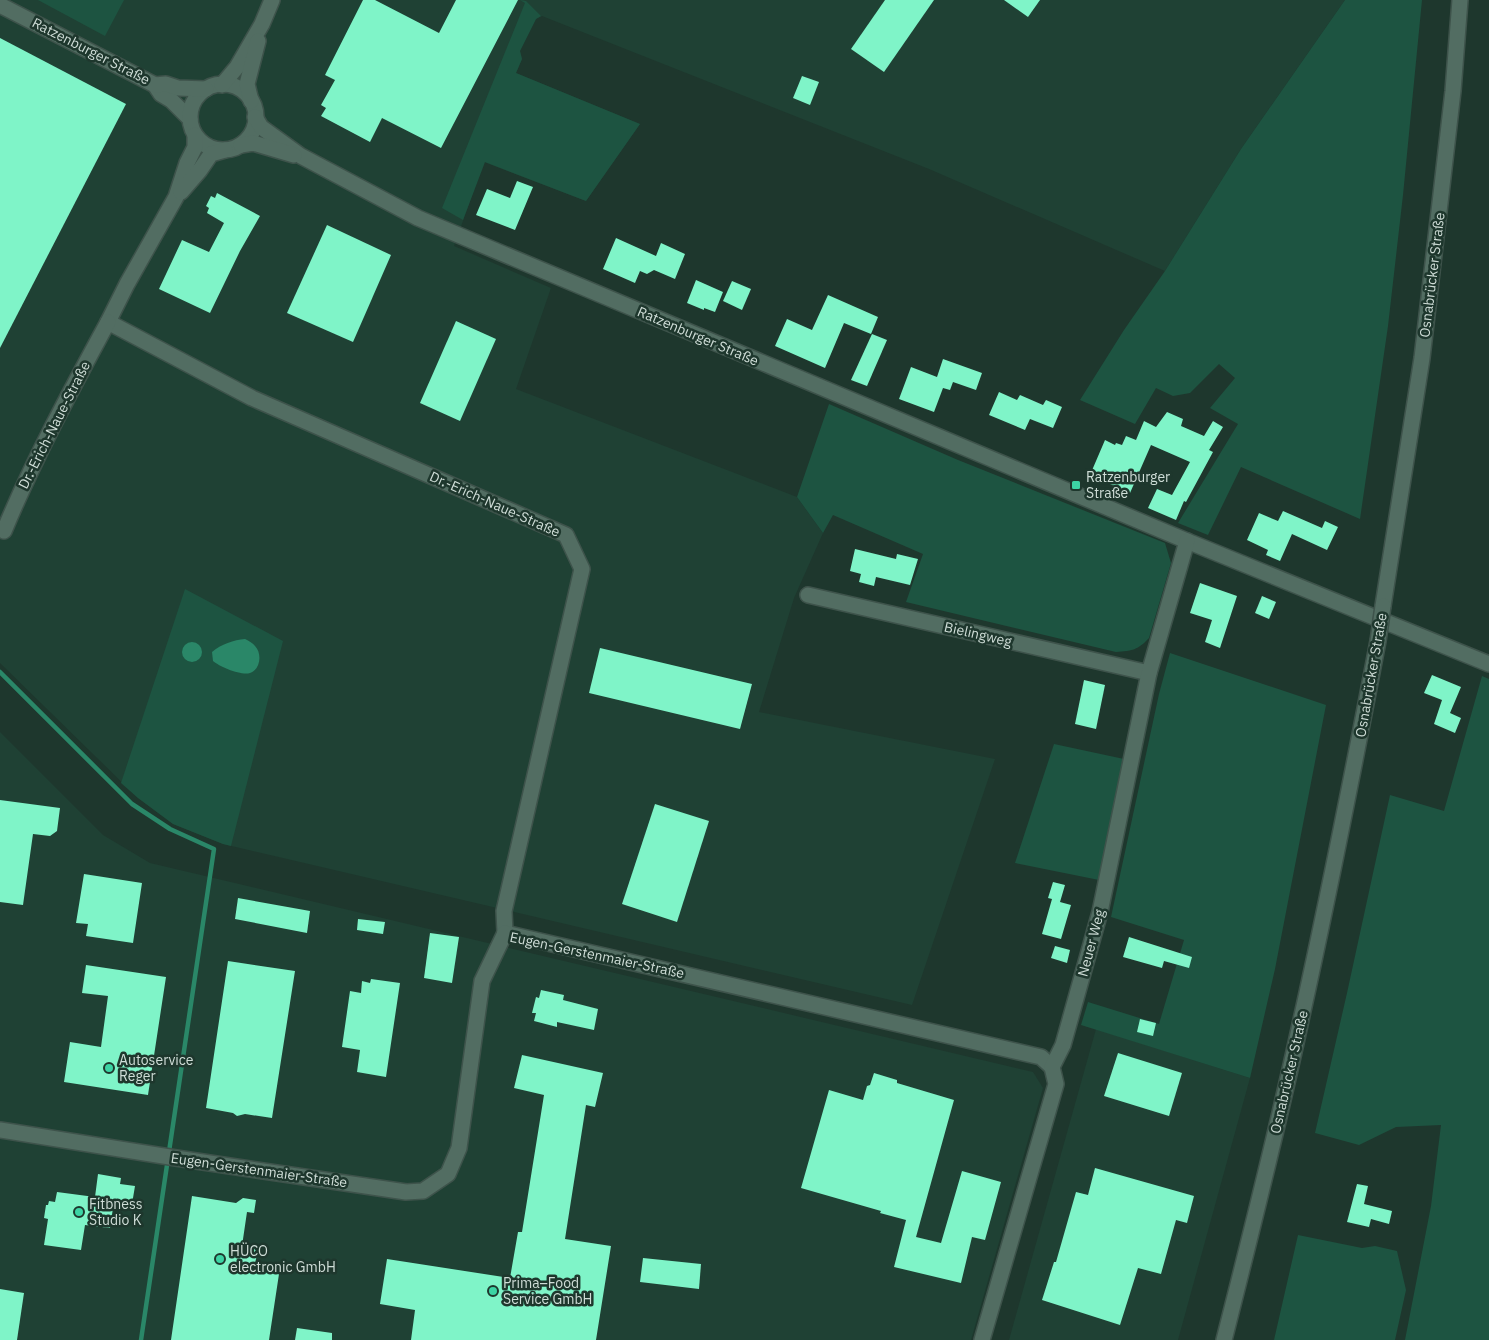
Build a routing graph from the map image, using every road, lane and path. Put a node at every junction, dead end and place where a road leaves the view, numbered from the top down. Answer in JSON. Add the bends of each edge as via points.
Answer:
{"nodes":[{"id":1,"x":272,"y":0,"type":"edge"},
{"id":2,"x":1460,"y":0,"type":"edge"},
{"id":3,"x":0,"y":5,"type":"edge"},
{"id":4,"x":262,"y":24,"type":"junction"},
{"id":5,"x":155,"y":85,"type":"junction"},
{"id":6,"x":222,"y":85,"type":"junction"},
{"id":7,"x":206,"y":89,"type":"junction"},
{"id":8,"x":251,"y":101,"type":"junction"},
{"id":9,"x":255,"y":117,"type":"junction"},
{"id":10,"x":190,"y":119,"type":"junction"},
{"id":11,"x":195,"y":135,"type":"junction"},
{"id":12,"x":240,"y":145,"type":"junction"},
{"id":13,"x":225,"y":150,"type":"junction"},
{"id":14,"x":301,"y":156,"type":"junction"},
{"id":15,"x":176,"y":197,"type":"junction"},
{"id":16,"x":108,"y":322,"type":"junction"},
{"id":17,"x":4,"y":531,"type":"dead end"},
{"id":18,"x":1187,"y":541,"type":"junction"},
{"id":19,"x":808,"y":595,"type":"dead end"},
{"id":20,"x":1489,"y":664,"type":"edge"},
{"id":21,"x":1149,"y":673,"type":"junction"},
{"id":22,"x":505,"y":933,"type":"junction"},
{"id":23,"x":1052,"y":1068,"type":"junction"},
{"id":24,"x":0,"y":1130,"type":"edge"},
{"id":25,"x":982,"y":1340,"type":"edge"},
{"id":26,"x":1224,"y":1340,"type":"edge"}],
"edges":[{"from":1,"to":4,"type":"street"},
{"from":2,"to":26,"type":"street","name":"Osnabrücker Straße","bridge":true,"via":[[1453,91],[1422,358],[1378,641],[1301,1021]]},
{"from":3,"to":5,"type":"street","name":"Ratzenburger Straße"},
{"from":4,"to":6,"type":"street","via":[[237,68]]},
{"from":4,"to":8,"type":"street","via":[[247,84]]},
{"from":5,"to":7,"type":"street"},
{"from":5,"to":10,"type":"street"},
{"from":6,"to":7,"type":"street"},
{"from":6,"to":8,"type":"street","via":[[239,89]]},
{"from":7,"to":10,"type":"street","via":[[194,102]]},
{"from":8,"to":9,"type":"street"},
{"from":9,"to":12,"type":"street","via":[[251,133]]},
{"from":9,"to":14,"type":"street","via":[[261,127]]},
{"from":10,"to":11,"type":"street"},
{"from":11,"to":13,"type":"street","via":[[208,147]]},
{"from":11,"to":15,"type":"street","via":[[195,147]]},
{"from":12,"to":13,"type":"street"},
{"from":12,"to":14,"type":"street","via":[[253,143]]},
{"from":13,"to":15,"type":"street","via":[[211,154]]},
{"from":14,"to":18,"type":"street","name":"Ratzenburger Straße","via":[[418,218]]},
{"from":15,"to":16,"type":"street","name":"Dr.-Erich-Naue-Straße"},
{"from":16,"to":17,"type":"street","name":"Dr.-Erich-Naue-Straße","via":[[76,379]]},
{"from":16,"to":22,"type":"street","name":"Dr.-Erich-Naue-Straße","via":[[252,398],[566,535],[582,569],[504,911]]},
{"from":18,"to":20,"type":"street","name":"Ratzenburger Straße"},
{"from":18,"to":21,"type":"street","name":"Neuer Weg"},
{"from":19,"to":21,"type":"street","name":"Bielingweg"},
{"from":21,"to":23,"type":"street","name":"Neuer Weg","via":[[1100,912],[1063,1045]]},
{"from":22,"to":23,"type":"street","name":"Eugen-Gerstenmaier-Straße","via":[[1041,1056]]},
{"from":22,"to":24,"type":"street","name":"Eugen-Gerstenmaier-Straße","via":[[482,981],[459,1148],[448,1174],[423,1191],[406,1192]]},
{"from":23,"to":25,"type":"street","name":"Neuer Weg","via":[[1056,1084]]}]}
